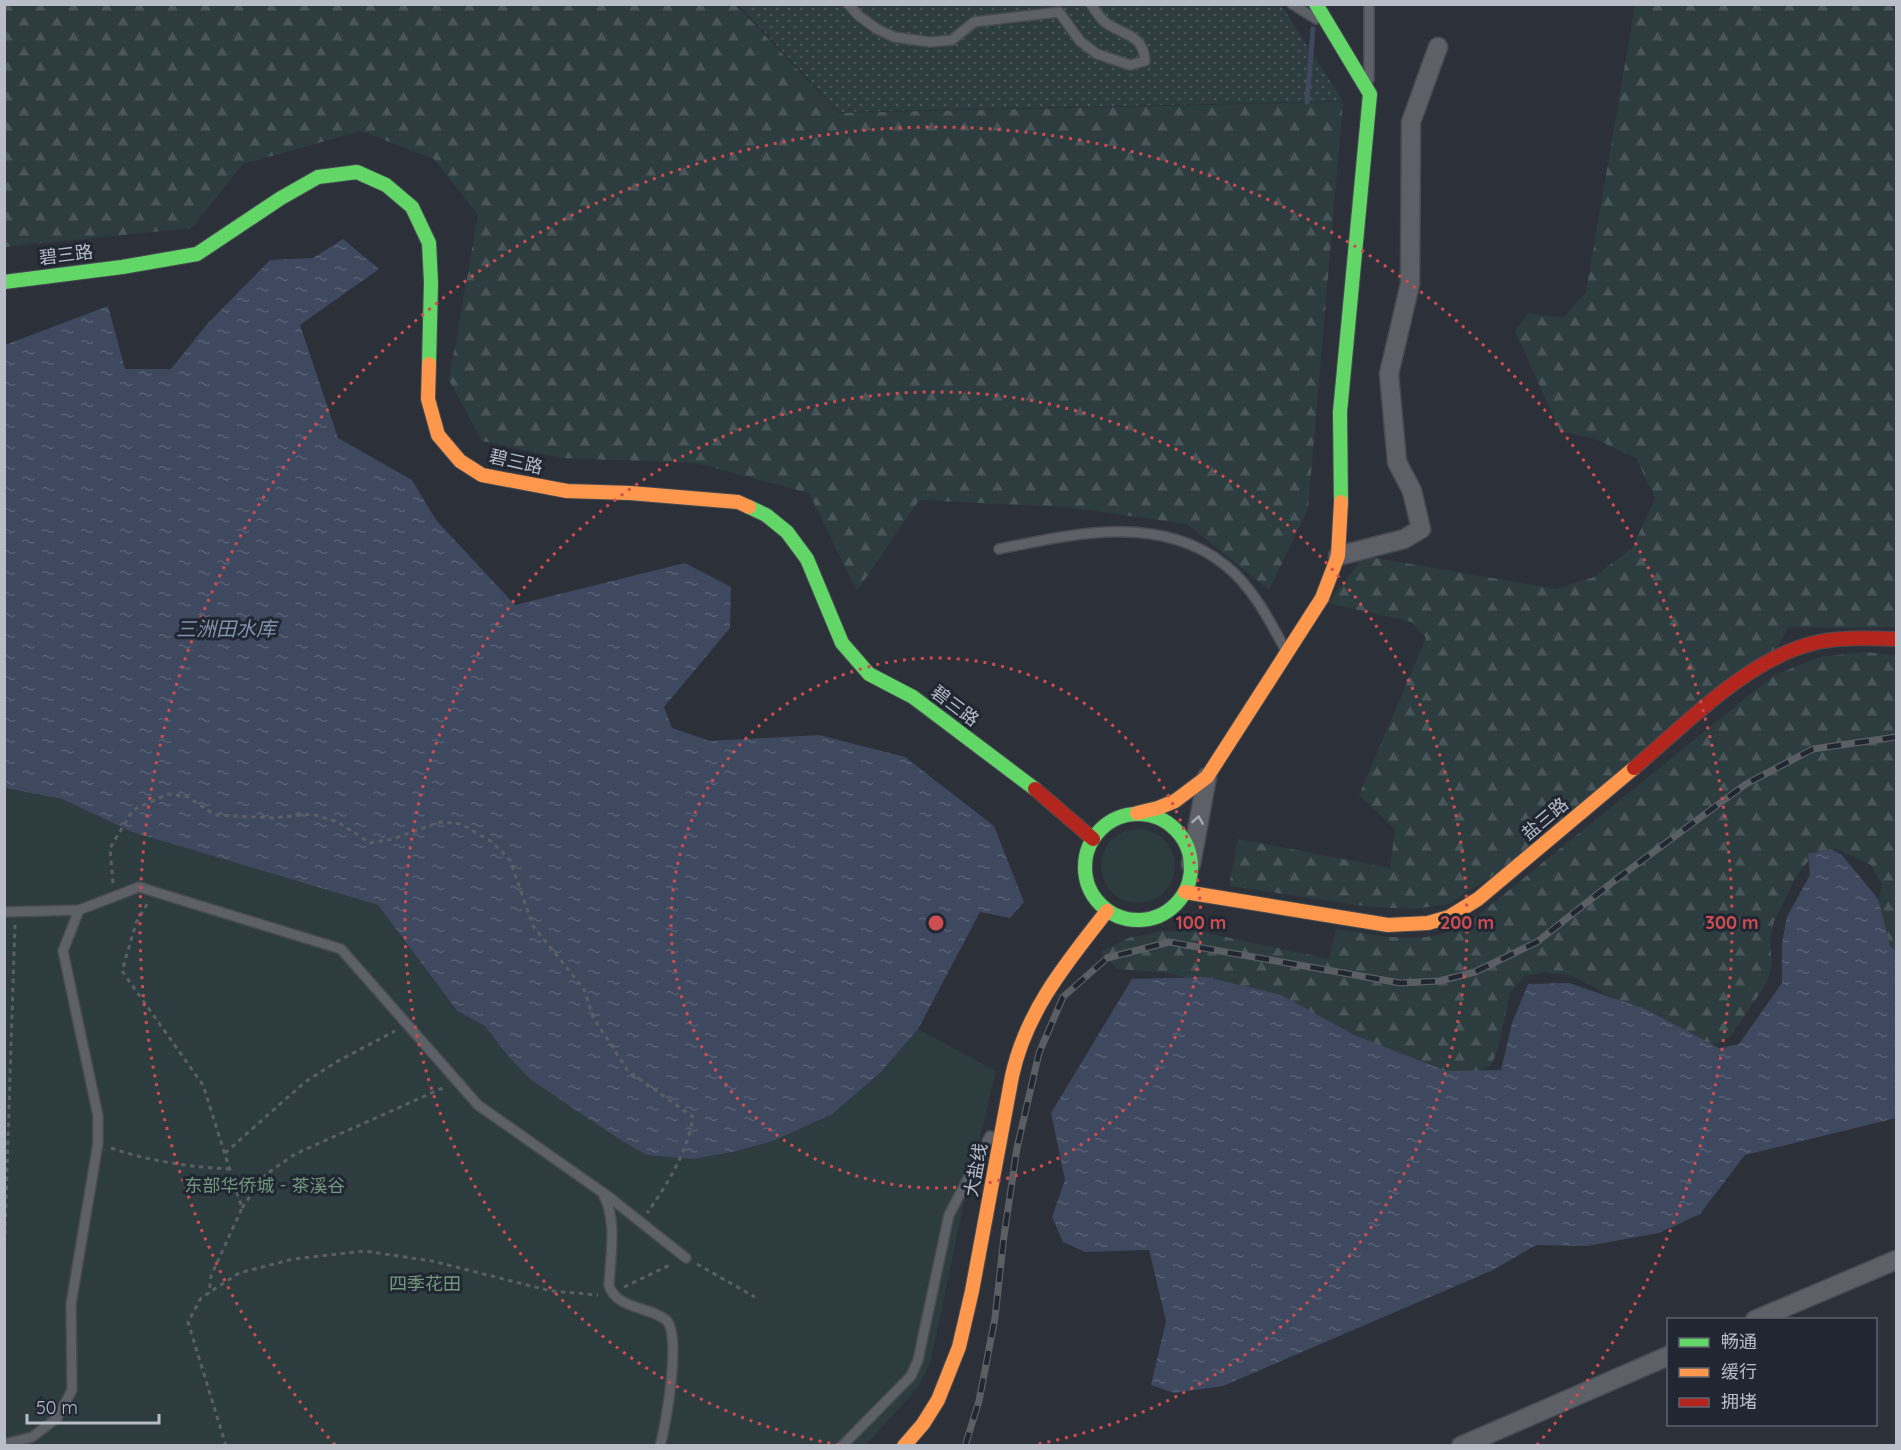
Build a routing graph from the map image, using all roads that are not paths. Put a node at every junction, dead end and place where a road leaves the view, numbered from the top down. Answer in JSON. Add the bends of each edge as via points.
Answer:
{"nodes":[{"id":1,"x":848,"y":4,"type":"edge"},
{"id":2,"x":1090,"y":4,"type":"edge"},
{"id":3,"x":1292,"y":4,"type":"edge"},
{"id":4,"x":1316,"y":4,"type":"edge"},
{"id":5,"x":1369,"y":4,"type":"edge"},
{"id":6,"x":1331,"y":28,"type":"junction"},
{"id":7,"x":1438,"y":47,"type":"dead end"},
{"id":8,"x":1370,"y":94,"type":"junction"},
{"id":9,"x":4,"y":282,"type":"edge"},
{"id":10,"x":999,"y":549,"type":"dead end"},
{"id":11,"x":1338,"y":556,"type":"junction"},
{"id":12,"x":1896,"y":639,"type":"edge"},
{"id":13,"x":1287,"y":653,"type":"junction"},
{"id":14,"x":1207,"y":777,"type":"junction"},
{"id":15,"x":1137,"y":813,"type":"junction"},
{"id":16,"x":1093,"y":838,"type":"junction"},
{"id":17,"x":1191,"y":864,"type":"junction"},
{"id":18,"x":1185,"y":892,"type":"junction"},
{"id":19,"x":79,"y":910,"type":"junction"},
{"id":20,"x":1107,"y":911,"type":"junction"},
{"id":21,"x":4,"y":912,"type":"edge"},
{"id":22,"x":1007,"y":1104,"type":"junction"},
{"id":23,"x":601,"y":1191,"type":"junction"},
{"id":24,"x":686,"y":1258,"type":"road end"},
{"id":25,"x":1896,"y":1260,"type":"edge"},
{"id":26,"x":1760,"y":1318,"type":"edge"},
{"id":27,"x":1667,"y":1356,"type":"edge"},
{"id":28,"x":911,"y":1443,"type":"edge"},
{"id":29,"x":4,"y":1444,"type":"edge"},
{"id":30,"x":660,"y":1446,"type":"edge"},
{"id":31,"x":842,"y":1446,"type":"edge"},
{"id":32,"x":1461,"y":1446,"type":"edge"}],
"edges":[{"from":1,"to":2,"type":"lane","via":[[859,16],[894,37],[930,42],[952,40],[974,22],[1059,12],[1080,41],[1097,54],[1130,65],[1145,61],[1136,38],[1105,22]]},
{"from":3,"to":6,"type":"lane"},
{"from":4,"to":6,"type":"main road"},
{"from":5,"to":8,"type":"lane"},
{"from":6,"to":8,"type":"main road"},
{"from":7,"to":11,"type":"street","via":[[1411,122],[1410,284],[1389,374],[1397,462],[1412,491],[1421,529],[1404,539]]},
{"from":8,"to":11,"type":"main road","via":[[1340,412]]},
{"from":9,"to":16,"type":"main road","name":"碧三路","via":[[197,254],[318,177],[357,172],[386,185],[412,207],[429,243],[428,399],[438,435],[460,461],[482,475],[567,491],[738,502],[766,515],[787,532],[807,559],[842,643],[869,674],[922,704],[1023,779]]},
{"from":10,"to":13,"type":"lane","via":[[1090,532],[1145,534],[1177,540],[1204,551],[1242,581]]},
{"from":11,"to":13,"type":"main road","via":[[1322,598]]},
{"from":12,"to":18,"type":"main road","name":"盐三路","via":[[1816,642],[1743,676],[1478,899],[1449,917],[1428,923],[1388,925]]},
{"from":13,"to":14,"type":"main road"},
{"from":14,"to":15,"type":"main road","via":[[1171,804]]},
{"from":17,"to":14,"type":"street","one_way":true},
{"from":15,"to":16,"type":"main road","via":[[1112,820]]},
{"from":15,"to":17,"type":"main road","via":[[1156,817],[1173,827],[1183,838]]},
{"from":16,"to":20,"type":"main road","via":[[1087,851],[1086,878],[1090,891]]},
{"from":17,"to":18,"type":"main road"},
{"from":18,"to":20,"type":"main road","via":[[1168,911],[1144,920],[1131,920]]},
{"from":19,"to":21,"type":"lane"},
{"from":19,"to":23,"type":"lane","via":[[139,887],[340,949],[478,1105]]},
{"from":19,"to":29,"type":"lane","via":[[63,951],[98,1116],[98,1143],[71,1304],[72,1390],[57,1418],[32,1437]]},
{"from":20,"to":22,"type":"main road","name":"大盐线","via":[[1069,959],[1031,1019],[1016,1059]]},
{"from":22,"to":28,"type":"main road","name":"大盐线","via":[[957,1356],[937,1403]]},
{"from":22,"to":31,"type":"lane","via":[[949,1215],[918,1360],[911,1376]]},
{"from":23,"to":24,"type":"lane"},
{"from":23,"to":30,"type":"lane","via":[[608,1202],[611,1221],[611,1293],[624,1303],[665,1319],[673,1333],[672,1377]]},
{"from":25,"to":26,"type":"street"},
{"from":27,"to":32,"type":"street"}]}
